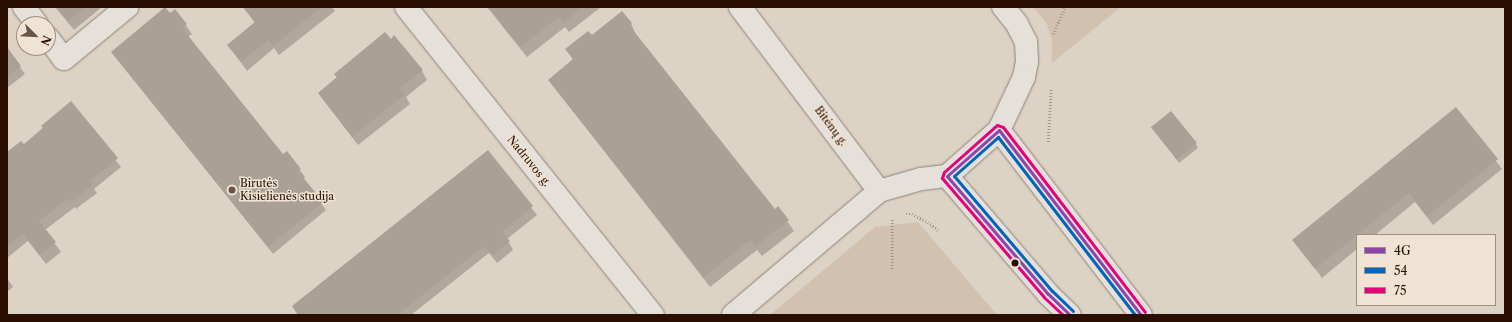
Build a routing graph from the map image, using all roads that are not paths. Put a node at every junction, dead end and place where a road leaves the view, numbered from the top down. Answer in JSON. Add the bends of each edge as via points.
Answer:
{"nodes":[{"id":1,"x":24,"y":7,"type":"edge"},
{"id":2,"x":127,"y":7,"type":"edge"},
{"id":3,"x":406,"y":7,"type":"edge"},
{"id":4,"x":740,"y":7,"type":"edge"},
{"id":5,"x":1003,"y":7,"type":"edge"},
{"id":6,"x":31,"y":16,"type":"edge"},
{"id":7,"x":56,"y":48,"type":"edge"},
{"id":8,"x":999,"y":130,"type":"junction"},
{"id":9,"x":947,"y":176,"type":"junction"},
{"id":10,"x":879,"y":191,"type":"junction"},
{"id":11,"x":653,"y":315,"type":"edge"},
{"id":12,"x":733,"y":315,"type":"edge"},
{"id":13,"x":1070,"y":315,"type":"edge"},
{"id":14,"x":1141,"y":315,"type":"edge"}],
"edges":[{"from":1,"to":6,"type":"street"},
{"from":2,"to":7,"type":"street","via":[[64,59]]},
{"from":3,"to":11,"type":"street","name":"Nadruvos g."},
{"from":4,"to":10,"type":"street","name":"Bitėnų g."},
{"from":5,"to":8,"type":"street","via":[[1026,42],[1027,61],[1024,77]]},
{"from":8,"to":9,"type":"street"},
{"from":8,"to":14,"type":"street"},
{"from":9,"to":10,"type":"street","via":[[921,179]]},
{"from":9,"to":13,"type":"street","via":[[1048,294]]},
{"from":10,"to":12,"type":"street"}]}
